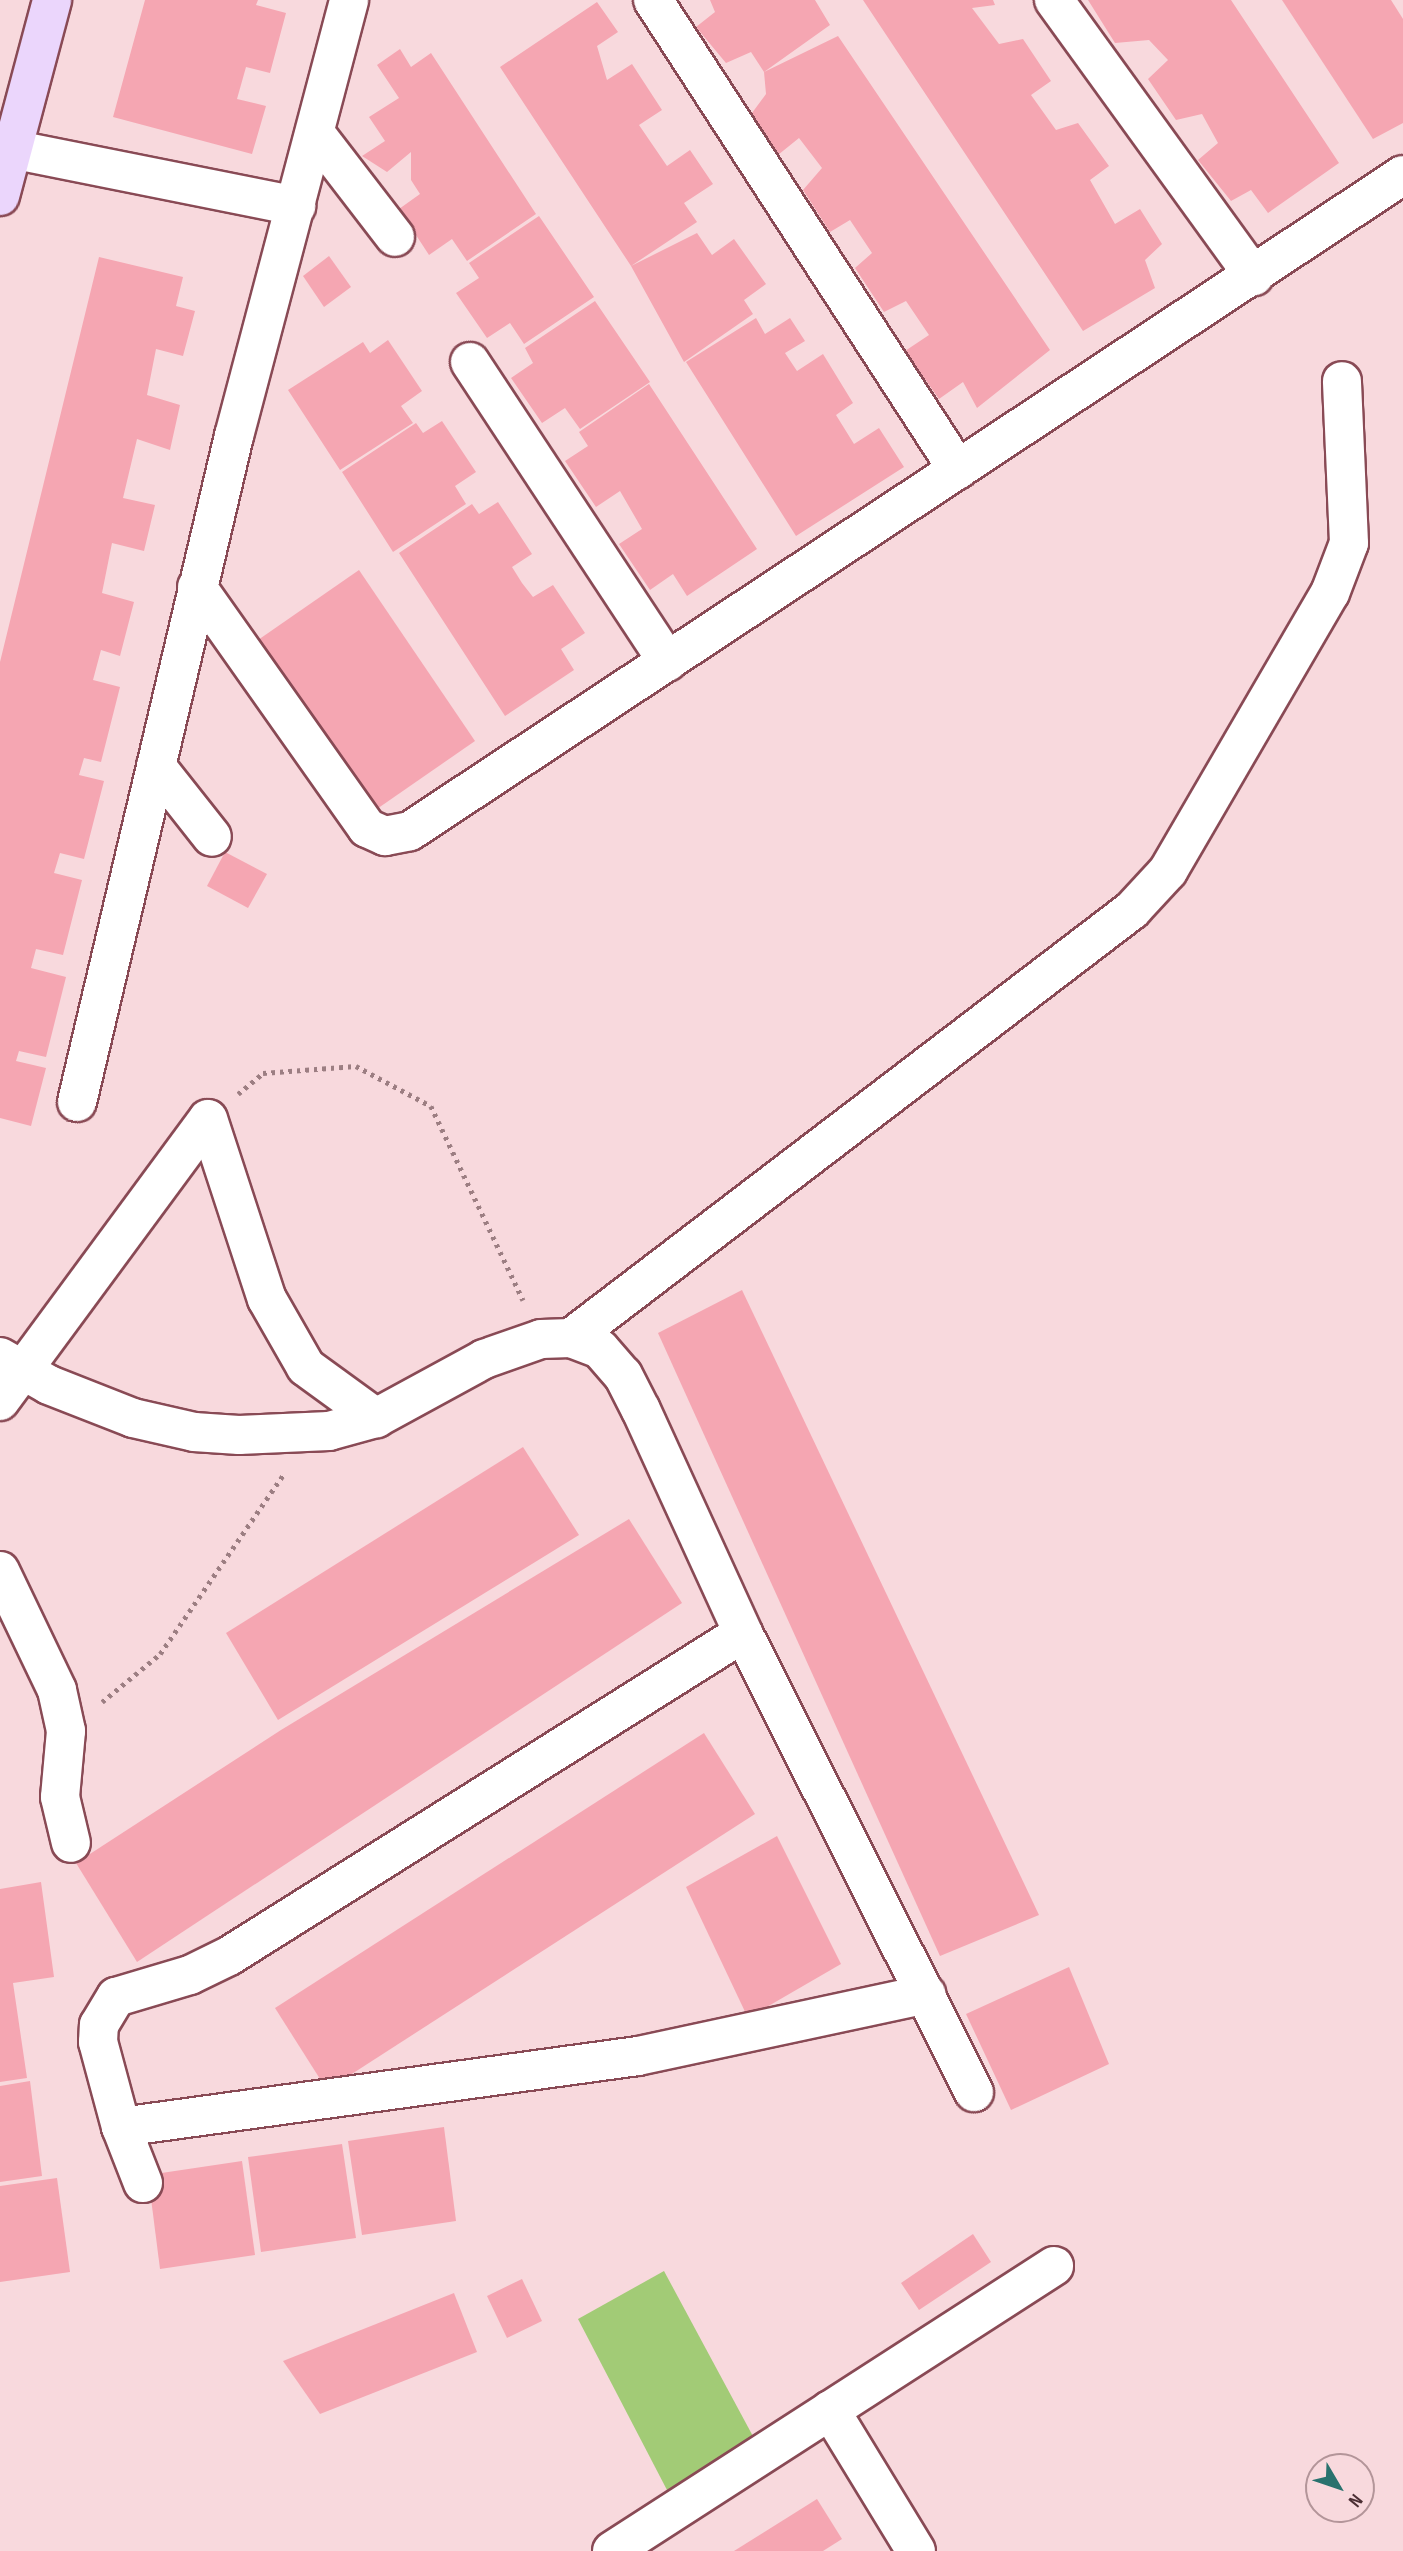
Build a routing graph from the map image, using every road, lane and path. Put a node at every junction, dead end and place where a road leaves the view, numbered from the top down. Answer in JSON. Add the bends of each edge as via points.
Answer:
{"nodes":[{"id":1,"x":52,"y":0,"type":"edge"},
{"id":2,"x":349,"y":0,"type":"edge"},
{"id":3,"x":653,"y":0,"type":"edge"},
{"id":4,"x":1054,"y":0,"type":"edge"},
{"id":5,"x":314,"y":133,"type":"junction"},
{"id":6,"x":11,"y":149,"type":"junction"},
{"id":7,"x":1403,"y":176,"type":"edge"},
{"id":8,"x":0,"y":196,"type":"edge"},
{"id":9,"x":296,"y":206,"type":"junction"},
{"id":10,"x":395,"y":237,"type":"dead end"},
{"id":11,"x":1254,"y":276,"type":"junction"},
{"id":12,"x":470,"y":362,"type":"dead end"},
{"id":13,"x":1342,"y":381,"type":"dead end"},
{"id":14,"x":958,"y":470,"type":"junction"},
{"id":15,"x":197,"y":587,"type":"junction"},
{"id":16,"x":668,"y":662,"type":"junction"},
{"id":17,"x":156,"y":766,"type":"junction"},
{"id":18,"x":212,"y":837,"type":"dead end"},
{"id":19,"x":77,"y":1102,"type":"dead end"},
{"id":20,"x":208,"y":1119,"type":"junction"},
{"id":21,"x":556,"y":1338,"type":"junction"},
{"id":22,"x":12,"y":1364,"type":"edge"},
{"id":23,"x":0,"y":1401,"type":"edge"},
{"id":24,"x":376,"y":1418,"type":"junction"},
{"id":25,"x":329,"y":1431,"type":"junction"},
{"id":26,"x":0,"y":1571,"type":"edge"},
{"id":27,"x":743,"y":1633,"type":"junction"},
{"id":28,"x":66,"y":1731,"type":"junction"},
{"id":29,"x":71,"y":1843,"type":"dead end"},
{"id":30,"x":926,"y":1994,"type":"junction"},
{"id":31,"x":974,"y":2092,"type":"dead end"},
{"id":32,"x":121,"y":2127,"type":"junction"},
{"id":33,"x":143,"y":2183,"type":"dead end"},
{"id":34,"x":1055,"y":2266,"type":"dead end"},
{"id":35,"x":830,"y":2410,"type":"junction"},
{"id":36,"x":612,"y":2551,"type":"edge"},
{"id":37,"x":916,"y":2551,"type":"edge"}],
"edges":[{"from":1,"to":6,"type":"main road"},
{"from":2,"to":5,"type":"street"},
{"from":3,"to":14,"type":"street"},
{"from":4,"to":11,"type":"street"},
{"from":5,"to":9,"type":"street"},
{"from":5,"to":10,"type":"street"},
{"from":6,"to":8,"type":"main road"},
{"from":6,"to":9,"type":"street"},
{"from":7,"to":11,"type":"street"},
{"from":9,"to":15,"type":"street"},
{"from":11,"to":14,"type":"street"},
{"from":12,"to":16,"type":"street"},
{"from":13,"to":21,"type":"street","via":[[1349,543],[1330,593],[1202,820],[1168,871],[1132,910]]},
{"from":14,"to":16,"type":"street"},
{"from":15,"to":16,"type":"street","via":[[367,828],[385,836],[410,831]]},
{"from":15,"to":17,"type":"street"},
{"from":17,"to":18,"type":"street"},
{"from":17,"to":19,"type":"street"},
{"from":20,"to":21,"type":"path","via":[[263,1073],[356,1066],[431,1105]]},
{"from":20,"to":22,"type":"street"},
{"from":20,"to":24,"type":"street","via":[[267,1299],[306,1367]]},
{"from":21,"to":24,"type":"street","via":[[484,1359]]},
{"from":21,"to":27,"type":"street","via":[[600,1349],[622,1375]]},
{"from":22,"to":23,"type":"street"},
{"from":22,"to":25,"type":"street","via":[[91,1404],[194,1432]]},
{"from":24,"to":25,"type":"street"},
{"from":25,"to":28,"type":"path","via":[[287,1470],[254,1513],[218,1574],[160,1654]]},
{"from":26,"to":28,"type":"street","via":[[45,1658]]},
{"from":27,"to":30,"type":"street"},
{"from":27,"to":32,"type":"street","via":[[229,1956],[190,1975],[116,1997],[99,2025],[98,2042]]},
{"from":28,"to":29,"type":"street","via":[[60,1797]]},
{"from":30,"to":31,"type":"street"},
{"from":30,"to":32,"type":"street","via":[[638,2056]]},
{"from":32,"to":33,"type":"street"},
{"from":34,"to":35,"type":"street"},
{"from":35,"to":36,"type":"street"},
{"from":35,"to":37,"type":"street"}]}
